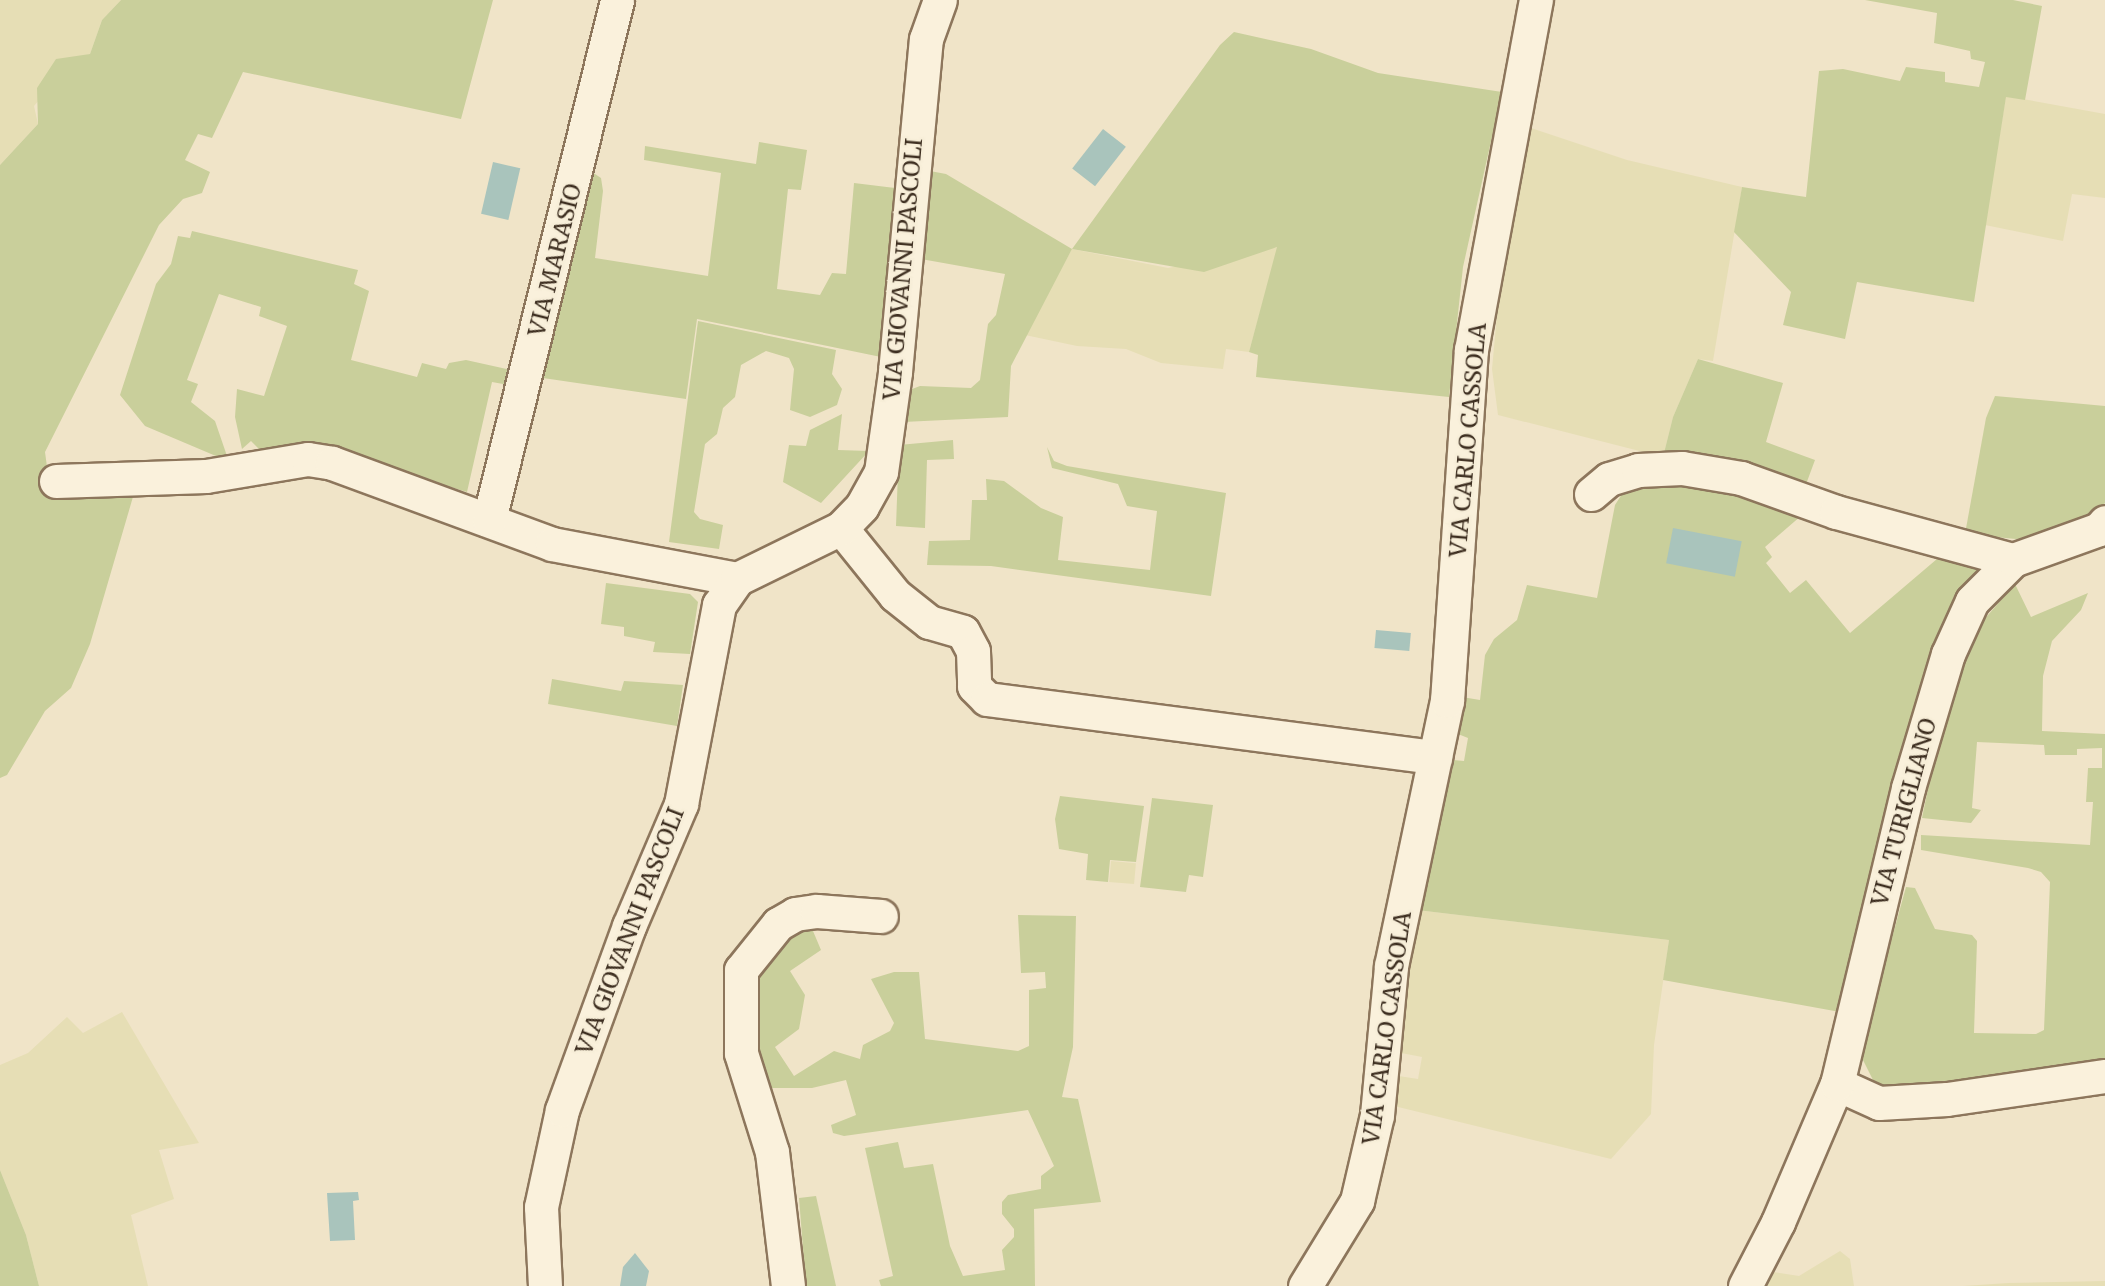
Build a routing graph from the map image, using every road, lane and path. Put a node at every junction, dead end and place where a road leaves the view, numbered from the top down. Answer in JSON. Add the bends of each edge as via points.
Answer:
{"nodes":[{"id":1,"x":617,"y":0,"type":"edge"},
{"id":2,"x":940,"y":0,"type":"edge"},
{"id":3,"x":1536,"y":0,"type":"edge"},
{"id":4,"x":56,"y":481,"type":"dead end"},
{"id":5,"x":1591,"y":494,"type":"dead end"},
{"id":6,"x":489,"y":520,"type":"junction"},
{"id":7,"x":2105,"y":522,"type":"edge"},
{"id":8,"x":842,"y":528,"type":"junction"},
{"id":9,"x":2013,"y":560,"type":"junction"},
{"id":10,"x":737,"y":579,"type":"junction"},
{"id":11,"x":1435,"y":757,"type":"junction"},
{"id":12,"x":881,"y":916,"type":"dead end"},
{"id":13,"x":2105,"y":1076,"type":"edge"},
{"id":14,"x":1837,"y":1084,"type":"junction"},
{"id":15,"x":545,"y":1286,"type":"edge"},
{"id":16,"x":788,"y":1286,"type":"edge"},
{"id":17,"x":1305,"y":1286,"type":"edge"},
{"id":18,"x":1745,"y":1286,"type":"edge"}],
"edges":[{"from":1,"to":6,"type":"street","name":"VIA MARASIO"},
{"from":2,"to":8,"type":"street","name":"VIA GIOVANNI PASCOLI","via":[[926,39],[895,372],[881,472],[862,506]]},
{"from":3,"to":11,"type":"street","name":"VIA CARLO CASSOLA","via":[[1471,350],[1451,651]]},
{"from":4,"to":6,"type":"street","via":[[206,476],[308,459],[332,463]]},
{"from":5,"to":9,"type":"street","via":[[1609,480],[1638,470],[1682,468],[1741,478],[1836,512]]},
{"from":6,"to":10,"type":"street","via":[[552,544]]},
{"from":7,"to":9,"type":"street","name":"VIA TURIGLIANO","via":[[2098,529]]},
{"from":8,"to":10,"type":"street","name":"VIA GIOVANNI PASCOLI"},
{"from":8,"to":11,"type":"street","via":[[895,595],[929,622],[962,632],[973,651],[974,686],[987,699]]},
{"from":9,"to":14,"type":"street","name":"VIA TURIGLIANO","via":[[1972,601],[1948,654],[1897,826]]},
{"from":10,"to":15,"type":"street","name":"VIA GIOVANNI PASCOLI","via":[[719,605],[681,804],[629,926],[562,1110],[541,1207]]},
{"from":11,"to":17,"type":"street","name":"VIA CARLO CASSOLA","via":[[1391,966],[1377,1115],[1362,1186],[1343,1229]]},
{"from":12,"to":16,"type":"street","via":[[817,911],[795,914],[778,924],[741,970],[741,1053],[772,1152]]},
{"from":13,"to":14,"type":"street","via":[[1947,1099],[1879,1103]]},
{"from":14,"to":18,"type":"street","name":"VIA TURIGLIANO","via":[[1778,1222]]}]}
